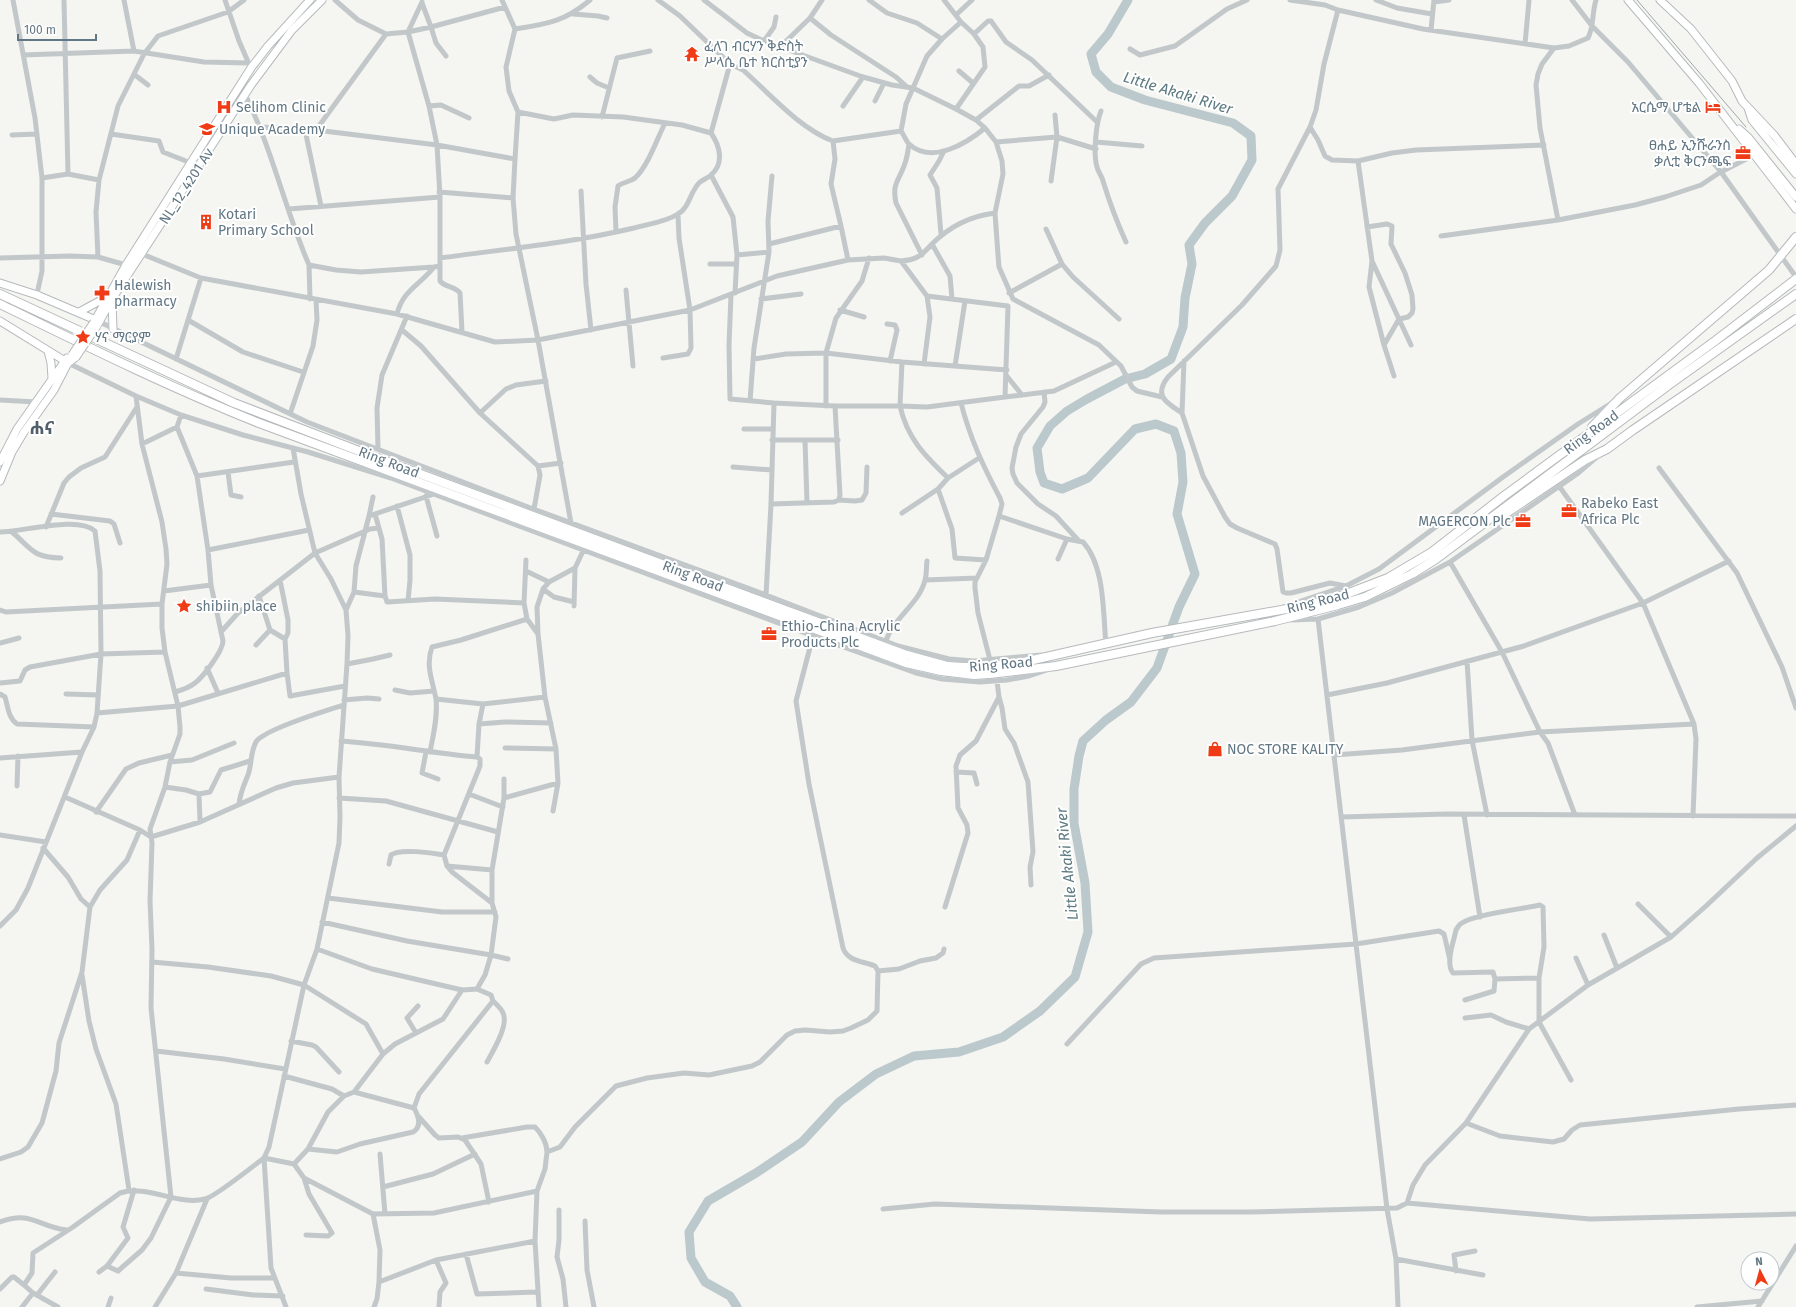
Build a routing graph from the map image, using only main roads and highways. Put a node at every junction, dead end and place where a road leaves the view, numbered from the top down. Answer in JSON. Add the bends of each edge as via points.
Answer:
{"nodes":[{"id":1,"x":310,"y":0,"type":"edge"},
{"id":2,"x":322,"y":0,"type":"edge"},
{"id":3,"x":1628,"y":0,"type":"edge"},
{"id":4,"x":1660,"y":0,"type":"edge"},
{"id":5,"x":1747,"y":106,"type":"junction"},
{"id":6,"x":1733,"y":126,"type":"junction"},
{"id":7,"x":1796,"y":164,"type":"edge"},
{"id":8,"x":1796,"y":174,"type":"edge"},
{"id":9,"x":1796,"y":197,"type":"edge"},
{"id":10,"x":1796,"y":209,"type":"edge"},
{"id":11,"x":1796,"y":237,"type":"edge"},
{"id":12,"x":1795,"y":276,"type":"edge"},
{"id":13,"x":0,"y":283,"type":"edge"},
{"id":14,"x":0,"y":294,"type":"edge"},
{"id":15,"x":1796,"y":294,"type":"edge"},
{"id":16,"x":110,"y":298,"type":"junction"},
{"id":17,"x":0,"y":304,"type":"edge"},
{"id":18,"x":79,"y":312,"type":"junction"},
{"id":19,"x":1796,"y":319,"type":"edge"},
{"id":20,"x":0,"y":321,"type":"edge"},
{"id":21,"x":97,"y":322,"type":"junction"},
{"id":22,"x":114,"y":329,"type":"road end"},
{"id":23,"x":48,"y":351,"type":"junction"},
{"id":24,"x":66,"y":362,"type":"junction"},
{"id":25,"x":52,"y":378,"type":"junction"},
{"id":26,"x":1581,"y":439,"type":"junction"},
{"id":27,"x":0,"y":462,"type":"edge"},
{"id":28,"x":0,"y":481,"type":"edge"},
{"id":29,"x":1480,"y":528,"type":"junction"}],
"edges":[{"from":1,"to":16,"type":"main road","name":"NL_12_4201 Av","via":[[250,66],[126,265]]},
{"from":2,"to":16,"type":"main road","name":"NL_12_4201 Av","via":[[292,30],[245,94],[142,254]]},
{"from":3,"to":6,"type":"main road"},
{"from":4,"to":5,"type":"main road","via":[[1691,29],[1732,81]]},
{"from":5,"to":7,"type":"main road"},
{"from":5,"to":8,"type":"main road","via":[[1752,120]]},
{"from":6,"to":9,"type":"main road","via":[[1748,137]]},
{"from":6,"to":10,"type":"main road"},
{"from":11,"to":26,"type":"highway","via":[[1782,256],[1754,283],[1620,398]]},
{"from":12,"to":26,"type":"highway","name":"Ring Road"},
{"from":13,"to":18,"type":"main road"},
{"from":14,"to":26,"type":"highway","name":"Ring Road","via":[[234,403],[904,654],[948,666],[987,667],[1024,662],[1152,633],[1336,598],[1388,578],[1409,566],[1472,522]]},
{"from":15,"to":29,"type":"highway","name":"Ring Road","via":[[1670,384]]},
{"from":16,"to":18,"type":"main road"},
{"from":16,"to":21,"type":"main road"},
{"from":16,"to":22,"type":"main road"},
{"from":17,"to":29,"type":"highway","name":"Ring Road","via":[[212,404],[906,663],[941,671],[974,675],[1056,666],[1275,621],[1338,605],[1392,584],[1436,560]]},
{"from":18,"to":21,"type":"main road"},
{"from":19,"to":29,"type":"highway","via":[[1607,449],[1585,460],[1518,506]]},
{"from":20,"to":23,"type":"main road"},
{"from":21,"to":24,"type":"main road","bridge":true,"via":[[74,356]]},
{"from":23,"to":24,"type":"main road"},
{"from":23,"to":25,"type":"main road"},
{"from":24,"to":25,"type":"main road"},
{"from":24,"to":28,"type":"main road","via":[[60,381],[12,452]]},
{"from":25,"to":27,"type":"main road","via":[[17,429]]}]}
